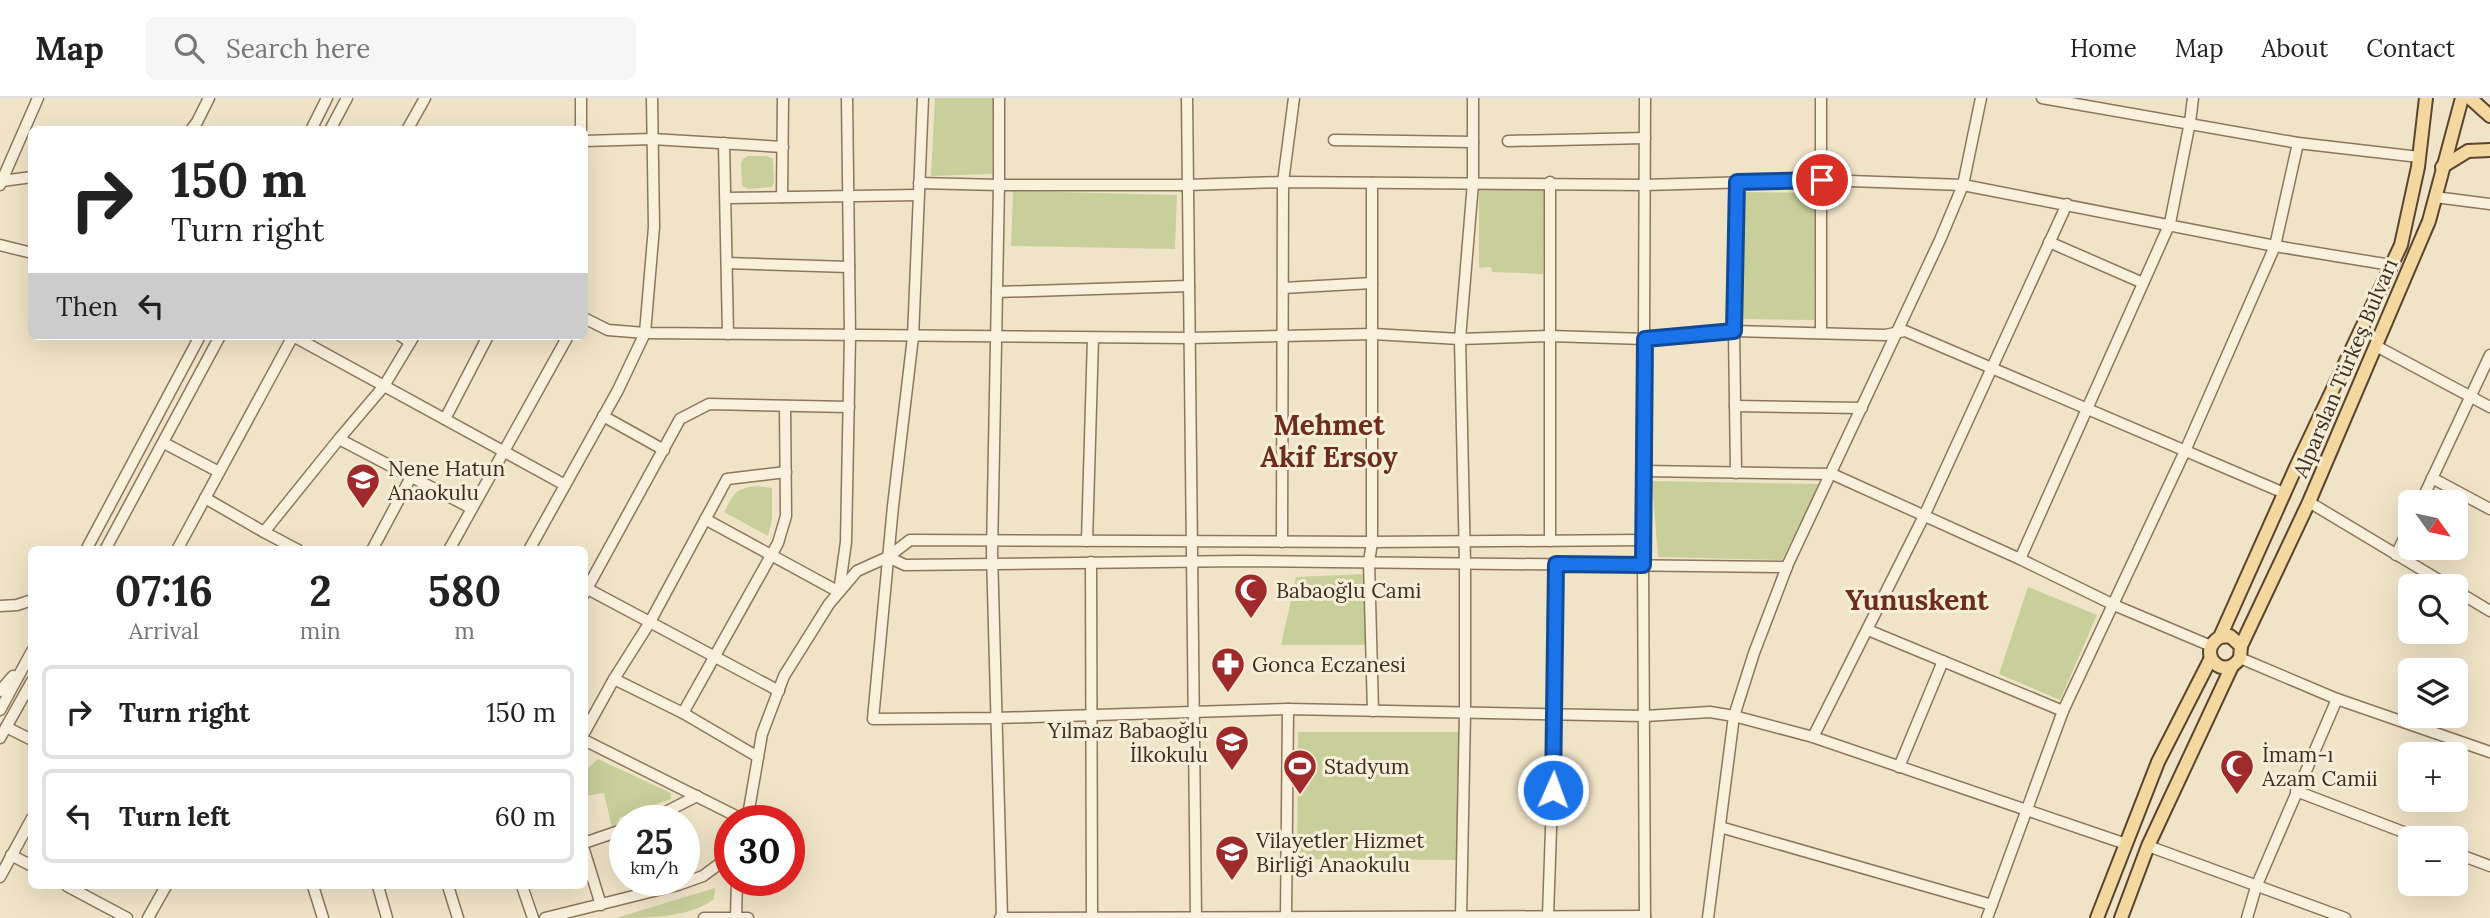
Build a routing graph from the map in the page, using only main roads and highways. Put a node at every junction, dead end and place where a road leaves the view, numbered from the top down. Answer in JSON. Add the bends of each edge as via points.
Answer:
{"nodes":[{"id":1,"x":2426,"y":98,"type":"edge"},
{"id":2,"x":2462,"y":98,"type":"edge"},
{"id":3,"x":2470,"y":98,"type":"edge"},
{"id":4,"x":2490,"y":116,"type":"edge"},
{"id":5,"x":2490,"y":150,"type":"edge"},
{"id":6,"x":2442,"y":167,"type":"junction"},
{"id":7,"x":2214,"y":647,"type":"junction"},
{"id":8,"x":2238,"y":656,"type":"junction"},
{"id":9,"x":2096,"y":918,"type":"edge"},
{"id":10,"x":2121,"y":918,"type":"edge"}],
"edges":[{"from":1,"to":7,"type":"main road","name":"Alparslan Türkeş Bulvarı","via":[[2401,245]]},
{"from":2,"to":6,"type":"main road","name":"Alparslan Türkeş Bulvarı"},
{"from":3,"to":4,"type":"main road"},
{"from":5,"to":6,"type":"main road","via":[[2468,151]]},
{"from":6,"to":8,"type":"main road","name":"Alparslan Türkeş Bulvarı","via":[[2429,221]]},
{"from":7,"to":8,"type":"main road","via":[[2230,636]]},
{"from":7,"to":8,"type":"main road","via":[[2218,666]]},
{"from":7,"to":9,"type":"main road","name":"Alparslan Türkeş Bulvarı","via":[[2158,762]]},
{"from":8,"to":10,"type":"main road","name":"Alparslan Türkeş Bulvarı","via":[[2148,846]]}]}
